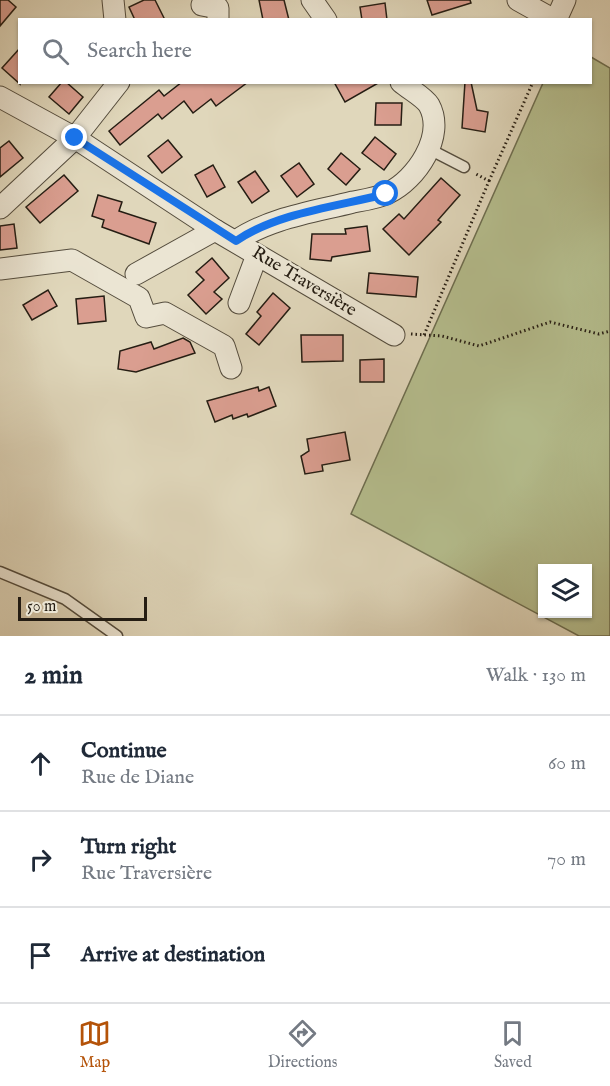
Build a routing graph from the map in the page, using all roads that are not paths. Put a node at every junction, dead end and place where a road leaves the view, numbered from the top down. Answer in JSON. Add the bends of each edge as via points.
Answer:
{"nodes":[{"id":1,"x":113,"y":0,"type":"edge"},
{"id":2,"x":312,"y":0,"type":"edge"},
{"id":3,"x":518,"y":0,"type":"edge"},
{"id":4,"x":565,"y":0,"type":"edge"},
{"id":5,"x":115,"y":18,"type":"edge"},
{"id":6,"x":325,"y":18,"type":"edge"},
{"id":7,"x":551,"y":18,"type":"edge"},
{"id":8,"x":556,"y":18,"type":"edge"},
{"id":9,"x":117,"y":84,"type":"edge"},
{"id":10,"x":404,"y":84,"type":"edge"},
{"id":11,"x":0,"y":97,"type":"edge"},
{"id":12,"x":75,"y":138,"type":"junction"},
{"id":13,"x":429,"y":149,"type":"junction"},
{"id":14,"x":464,"y":166,"type":"road end"},
{"id":15,"x":0,"y":208,"type":"edge"},
{"id":16,"x":215,"y":230,"type":"junction"},
{"id":17,"x":236,"y":241,"type":"junction"},
{"id":18,"x":257,"y":255,"type":"junction"},
{"id":19,"x":0,"y":269,"type":"edge"},
{"id":20,"x":136,"y":274,"type":"dead end"},
{"id":21,"x":239,"y":303,"type":"dead end"},
{"id":22,"x":403,"y":334,"type":"road end"},
{"id":23,"x":231,"y":368,"type":"dead end"},
{"id":24,"x":0,"y":572,"type":"edge"},
{"id":25,"x":117,"y":636,"type":"edge"}],
"edges":[{"from":1,"to":5,"type":"street"},
{"from":2,"to":6,"type":"street"},
{"from":3,"to":7,"type":"street"},
{"from":4,"to":8,"type":"street"},
{"from":9,"to":12,"type":"street"},
{"from":10,"to":13,"type":"street","via":[[429,104],[434,122]]},
{"from":11,"to":12,"type":"street","name":"Rue Traversière"},
{"from":12,"to":15,"type":"street"},
{"from":12,"to":16,"type":"street","name":"Rue Traversière"},
{"from":13,"to":14,"type":"lane"},
{"from":13,"to":17,"type":"street","via":[[406,179],[386,194],[278,221]]},
{"from":16,"to":17,"type":"street","name":"Rue Traversière"},
{"from":16,"to":20,"type":"street"},
{"from":17,"to":18,"type":"street","name":"Rue Traversière"},
{"from":18,"to":21,"type":"street"},
{"from":18,"to":22,"type":"street","name":"Rue Traversière"},
{"from":19,"to":23,"type":"street","via":[[72,260],[139,298],[146,317],[165,313],[224,346]]},
{"from":24,"to":25,"type":"lane","via":[[65,599]]}]}
